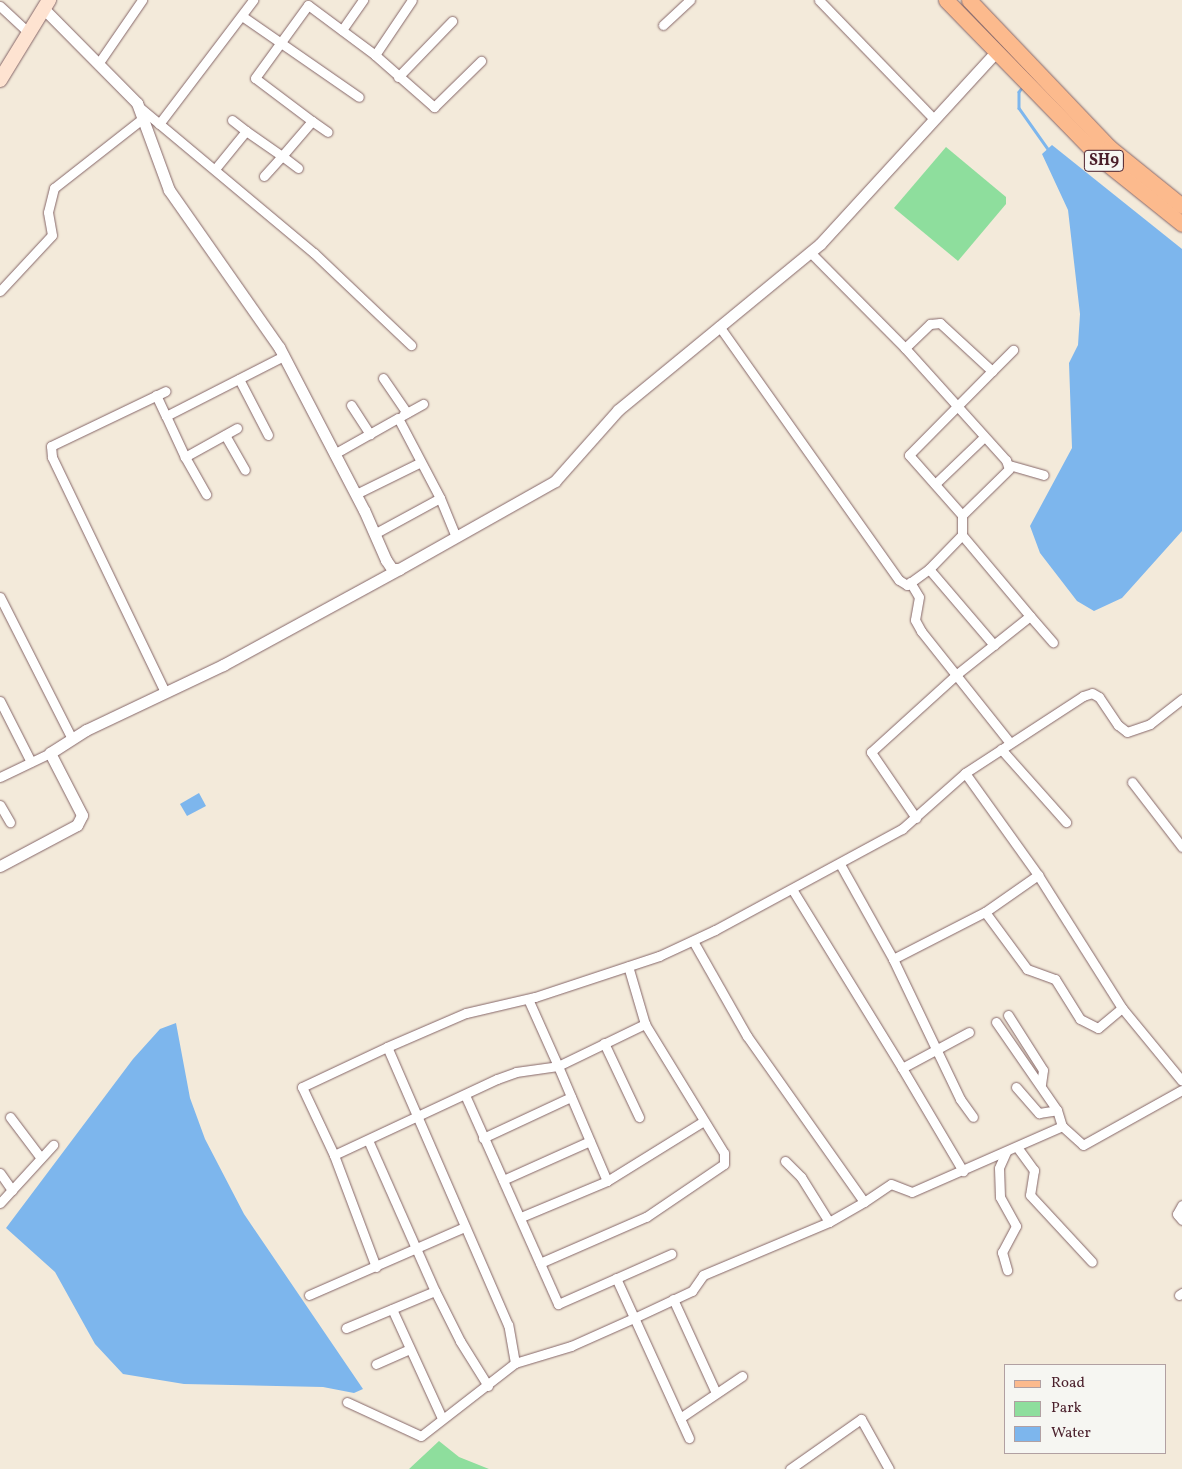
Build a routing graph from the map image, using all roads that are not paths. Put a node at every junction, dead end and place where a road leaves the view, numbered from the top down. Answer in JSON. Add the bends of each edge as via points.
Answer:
{"nodes":[{"id":1,"x":142,"y":0,"type":"edge"},
{"id":2,"x":252,"y":0,"type":"edge"},
{"id":3,"x":363,"y":0,"type":"edge"},
{"id":4,"x":412,"y":0,"type":"edge"},
{"id":5,"x":690,"y":0,"type":"edge"},
{"id":6,"x":819,"y":0,"type":"edge"},
{"id":7,"x":946,"y":0,"type":"edge"},
{"id":8,"x":970,"y":0,"type":"edge"},
{"id":9,"x":45,"y":3,"type":"edge"},
{"id":10,"x":310,"y":3,"type":"edge"},
{"id":11,"x":0,"y":6,"type":"edge"},
{"id":12,"x":242,"y":16,"type":"junction"},
{"id":13,"x":452,"y":21,"type":"dead end"},
{"id":14,"x":663,"y":25,"type":"dead end"},
{"id":15,"x":342,"y":30,"type":"junction"},
{"id":16,"x":27,"y":31,"type":"junction"},
{"id":17,"x":281,"y":43,"type":"junction"},
{"id":18,"x":996,"y":52,"type":"junction"},
{"id":19,"x":375,"y":55,"type":"junction"},
{"id":20,"x":481,"y":61,"type":"dead end"},
{"id":21,"x":98,"y":64,"type":"junction"},
{"id":22,"x":1026,"y":73,"type":"junction"},
{"id":23,"x":398,"y":77,"type":"junction"},
{"id":24,"x":0,"y":80,"type":"edge"},
{"id":25,"x":1038,"y":85,"type":"junction"},
{"id":26,"x":359,"y":97,"type":"dead end"},
{"id":27,"x":138,"y":106,"type":"junction"},
{"id":28,"x":142,"y":119,"type":"junction"},
{"id":29,"x":934,"y":119,"type":"junction"},
{"id":30,"x":232,"y":120,"type":"dead end"},
{"id":31,"x":312,"y":120,"type":"junction"},
{"id":32,"x":159,"y":124,"type":"junction"},
{"id":33,"x":246,"y":131,"type":"junction"},
{"id":34,"x":328,"y":132,"type":"dead end"},
{"id":35,"x":282,"y":156,"type":"junction"},
{"id":36,"x":298,"y":168,"type":"dead end"},
{"id":37,"x":215,"y":169,"type":"junction"},
{"id":38,"x":264,"y":176,"type":"dead end"},
{"id":39,"x":1182,"y":206,"type":"edge"},
{"id":40,"x":1182,"y":224,"type":"edge"},
{"id":41,"x":810,"y":252,"type":"junction"},
{"id":42,"x":0,"y":290,"type":"edge"},
{"id":43,"x":719,"y":326,"type":"junction"},
{"id":44,"x":411,"y":345,"type":"dead end"},
{"id":45,"x":904,"y":348,"type":"junction"},
{"id":46,"x":1013,"y":350,"type":"dead end"},
{"id":47,"x":284,"y":356,"type":"junction"},
{"id":48,"x":992,"y":371,"type":"junction"},
{"id":49,"x":383,"y":378,"type":"dead end"},
{"id":50,"x":238,"y":379,"type":"junction"},
{"id":51,"x":166,"y":391,"type":"dead end"},
{"id":52,"x":156,"y":396,"type":"junction"},
{"id":53,"x":423,"y":404,"type":"dead end"},
{"id":54,"x":351,"y":405,"type":"dead end"},
{"id":55,"x":956,"y":405,"type":"junction"},
{"id":56,"x":407,"y":413,"type":"junction"},
{"id":57,"x":166,"y":416,"type":"junction"},
{"id":58,"x":398,"y":418,"type":"junction"},
{"id":59,"x":237,"y":428,"type":"dead end"},
{"id":60,"x":370,"y":434,"type":"junction"},
{"id":61,"x":225,"y":435,"type":"junction"},
{"id":62,"x":268,"y":435,"type":"dead end"},
{"id":63,"x":984,"y":437,"type":"junction"},
{"id":64,"x":334,"y":454,"type":"junction"},
{"id":65,"x":185,"y":457,"type":"junction"},
{"id":66,"x":421,"y":462,"type":"junction"},
{"id":67,"x":1009,"y":465,"type":"junction"},
{"id":68,"x":245,"y":470,"type":"dead end"},
{"id":69,"x":1044,"y":475,"type":"dead end"},
{"id":70,"x":935,"y":484,"type":"junction"},
{"id":71,"x":206,"y":494,"type":"dead end"},
{"id":72,"x":356,"y":494,"type":"junction"},
{"id":73,"x":440,"y":498,"type":"junction"},
{"id":74,"x":962,"y":515,"type":"junction"},
{"id":75,"x":374,"y":534,"type":"junction"},
{"id":76,"x":962,"y":535,"type":"junction"},
{"id":77,"x":456,"y":537,"type":"junction"},
{"id":78,"x":399,"y":569,"type":"junction"},
{"id":79,"x":929,"y":569,"type":"junction"},
{"id":80,"x":910,"y":582,"type":"junction"},
{"id":81,"x":0,"y":598,"type":"edge"},
{"id":82,"x":1030,"y":616,"type":"junction"},
{"id":83,"x":1053,"y":642,"type":"dead end"},
{"id":84,"x":994,"y":645,"type":"junction"},
{"id":85,"x":957,"y":674,"type":"junction"},
{"id":86,"x":165,"y":692,"type":"junction"},
{"id":87,"x":1182,"y":699,"type":"edge"},
{"id":88,"x":0,"y":701,"type":"edge"},
{"id":89,"x":72,"y":739,"type":"junction"},
{"id":90,"x":1010,"y":743,"type":"junction"},
{"id":91,"x":1001,"y":750,"type":"junction"},
{"id":92,"x":50,"y":753,"type":"junction"},
{"id":93,"x":31,"y":762,"type":"junction"},
{"id":94,"x":965,"y":773,"type":"junction"},
{"id":95,"x":0,"y":777,"type":"edge"},
{"id":96,"x":1132,"y":782,"type":"dead end"},
{"id":97,"x":0,"y":805,"type":"edge"},
{"id":98,"x":916,"y":818,"type":"junction"},
{"id":99,"x":10,"y":822,"type":"dead end"},
{"id":100,"x":1066,"y":822,"type":"dead end"},
{"id":101,"x":1182,"y":847,"type":"edge"},
{"id":102,"x":840,"y":864,"type":"junction"},
{"id":103,"x":0,"y":866,"type":"edge"},
{"id":104,"x":1038,"y":875,"type":"junction"},
{"id":105,"x":792,"y":889,"type":"junction"},
{"id":106,"x":984,"y":912,"type":"junction"},
{"id":107,"x":693,"y":941,"type":"junction"},
{"id":108,"x":892,"y":958,"type":"junction"},
{"id":109,"x":628,"y":966,"type":"junction"},
{"id":110,"x":528,"y":999,"type":"junction"},
{"id":111,"x":1122,"y":1008,"type":"junction"},
{"id":112,"x":1008,"y":1014,"type":"dead end"},
{"id":113,"x":996,"y":1022,"type":"dead end"},
{"id":114,"x":645,"y":1024,"type":"junction"},
{"id":115,"x":969,"y":1032,"type":"dead end"},
{"id":116,"x":604,"y":1043,"type":"junction"},
{"id":117,"x":387,"y":1047,"type":"junction"},
{"id":118,"x":936,"y":1049,"type":"junction"},
{"id":119,"x":558,"y":1066,"type":"junction"},
{"id":120,"x":902,"y":1068,"type":"junction"},
{"id":121,"x":1182,"y":1081,"type":"edge"},
{"id":122,"x":1041,"y":1085,"type":"junction"},
{"id":123,"x":1016,"y":1087,"type":"dead end"},
{"id":124,"x":1182,"y":1090,"type":"edge"},
{"id":125,"x":465,"y":1095,"type":"junction"},
{"id":126,"x":571,"y":1097,"type":"junction"},
{"id":127,"x":1057,"y":1110,"type":"junction"},
{"id":128,"x":10,"y":1117,"type":"dead end"},
{"id":129,"x":639,"y":1117,"type":"dead end"},
{"id":130,"x":973,"y":1117,"type":"dead end"},
{"id":131,"x":418,"y":1118,"type":"junction"},
{"id":132,"x":702,"y":1122,"type":"junction"},
{"id":133,"x":1062,"y":1126,"type":"junction"},
{"id":134,"x":483,"y":1138,"type":"junction"},
{"id":135,"x":368,"y":1140,"type":"junction"},
{"id":136,"x":590,"y":1141,"type":"junction"},
{"id":137,"x":53,"y":1145,"type":"dead end"},
{"id":138,"x":1017,"y":1147,"type":"junction"},
{"id":139,"x":1006,"y":1152,"type":"junction"},
{"id":140,"x":334,"y":1155,"type":"junction"},
{"id":141,"x":41,"y":1158,"type":"junction"},
{"id":142,"x":785,"y":1161,"type":"dead end"},
{"id":143,"x":964,"y":1171,"type":"junction"},
{"id":144,"x":0,"y":1173,"type":"edge"},
{"id":145,"x":503,"y":1180,"type":"junction"},
{"id":146,"x":607,"y":1181,"type":"junction"},
{"id":147,"x":12,"y":1190,"type":"junction"},
{"id":148,"x":864,"y":1202,"type":"junction"},
{"id":149,"x":0,"y":1203,"type":"edge"},
{"id":150,"x":1182,"y":1206,"type":"edge"},
{"id":151,"x":521,"y":1217,"type":"junction"},
{"id":152,"x":1182,"y":1220,"type":"edge"},
{"id":153,"x":829,"y":1222,"type":"junction"},
{"id":154,"x":466,"y":1227,"type":"junction"},
{"id":155,"x":417,"y":1249,"type":"junction"},
{"id":156,"x":670,"y":1254,"type":"dead end"},
{"id":157,"x":1092,"y":1262,"type":"dead end"},
{"id":158,"x":540,"y":1263,"type":"junction"},
{"id":159,"x":376,"y":1268,"type":"junction"},
{"id":160,"x":1007,"y":1270,"type":"dead end"},
{"id":161,"x":616,"y":1278,"type":"junction"},
{"id":162,"x":435,"y":1291,"type":"junction"},
{"id":163,"x":309,"y":1295,"type":"dead end"},
{"id":164,"x":673,"y":1299,"type":"junction"},
{"id":165,"x":392,"y":1309,"type":"junction"},
{"id":166,"x":634,"y":1318,"type":"junction"},
{"id":167,"x":346,"y":1328,"type":"dead end"},
{"id":168,"x":408,"y":1349,"type":"junction"},
{"id":169,"x":515,"y":1363,"type":"junction"},
{"id":170,"x":376,"y":1364,"type":"dead end"},
{"id":171,"x":742,"y":1376,"type":"dead end"},
{"id":172,"x":488,"y":1386,"type":"junction"},
{"id":173,"x":716,"y":1393,"type":"junction"},
{"id":174,"x":347,"y":1402,"type":"dead end"},
{"id":175,"x":442,"y":1418,"type":"junction"},
{"id":176,"x":680,"y":1418,"type":"junction"},
{"id":177,"x":689,"y":1438,"type":"dead end"},
{"id":178,"x":790,"y":1469,"type":"edge"},
{"id":179,"x":889,"y":1469,"type":"edge"}],
"edges":[{"from":1,"to":21,"type":"street"},
{"from":2,"to":12,"type":"street"},
{"from":3,"to":15,"type":"street"},
{"from":4,"to":19,"type":"street"},
{"from":5,"to":14,"type":"street"},
{"from":6,"to":29,"type":"street"},
{"from":7,"to":18,"type":"main road","number":"SH9"},
{"from":8,"to":22,"type":"main road","number":"SH9"},
{"from":9,"to":16,"type":"main road"},
{"from":9,"to":21,"type":"street"},
{"from":10,"to":15,"type":"street"},
{"from":10,"to":17,"type":"street"},
{"from":11,"to":16,"type":"street"},
{"from":12,"to":17,"type":"street"},
{"from":12,"to":32,"type":"street"},
{"from":13,"to":23,"type":"street"},
{"from":15,"to":19,"type":"street"},
{"from":16,"to":24,"type":"main road"},
{"from":17,"to":26,"type":"street"},
{"from":17,"to":31,"type":"street","via":[[255,78]]},
{"from":18,"to":22,"type":"main road","number":"SH9"},
{"from":18,"to":29,"type":"street"},
{"from":19,"to":23,"type":"street"},
{"from":20,"to":23,"type":"street","via":[[434,108]]},
{"from":21,"to":27,"type":"street"},
{"from":22,"to":25,"type":"main road","number":"SH9"},
{"from":25,"to":39,"type":"main road","number":"SH9"},
{"from":25,"to":40,"type":"main road","number":"SH9","via":[[1124,180]]},
{"from":27,"to":28,"type":"street"},
{"from":27,"to":32,"type":"street"},
{"from":28,"to":42,"type":"street","via":[[54,188],[48,212],[52,236]]},
{"from":28,"to":47,"type":"street","via":[[169,190],[219,257]]},
{"from":29,"to":41,"type":"street","via":[[843,222]]},
{"from":30,"to":33,"type":"street"},
{"from":31,"to":34,"type":"street"},
{"from":31,"to":35,"type":"street"},
{"from":32,"to":37,"type":"street"},
{"from":33,"to":35,"type":"street"},
{"from":33,"to":37,"type":"street"},
{"from":35,"to":36,"type":"street"},
{"from":35,"to":38,"type":"street"},
{"from":37,"to":44,"type":"street","via":[[314,253]]},
{"from":41,"to":43,"type":"street"},
{"from":41,"to":45,"type":"street"},
{"from":43,"to":77,"type":"street","via":[[618,410],[556,481]]},
{"from":43,"to":80,"type":"street","via":[[899,580],[907,585]]},
{"from":45,"to":48,"type":"street","via":[[930,324],[940,324]]},
{"from":45,"to":55,"type":"street"},
{"from":46,"to":48,"type":"street"},
{"from":47,"to":50,"type":"street"},
{"from":47,"to":64,"type":"street"},
{"from":48,"to":55,"type":"street"},
{"from":49,"to":56,"type":"street"},
{"from":50,"to":57,"type":"street"},
{"from":50,"to":62,"type":"street"},
{"from":51,"to":52,"type":"street"},
{"from":52,"to":57,"type":"street"},
{"from":52,"to":86,"type":"street","via":[[51,446],[52,457]]},
{"from":53,"to":56,"type":"street"},
{"from":54,"to":60,"type":"street"},
{"from":55,"to":63,"type":"street"},
{"from":55,"to":70,"type":"street","via":[[909,455]]},
{"from":56,"to":58,"type":"street"},
{"from":57,"to":65,"type":"street"},
{"from":58,"to":60,"type":"street"},
{"from":58,"to":66,"type":"street"},
{"from":59,"to":61,"type":"street"},
{"from":60,"to":64,"type":"street"},
{"from":61,"to":65,"type":"street"},
{"from":61,"to":68,"type":"street"},
{"from":63,"to":67,"type":"street"},
{"from":63,"to":70,"type":"street"},
{"from":64,"to":72,"type":"street"},
{"from":65,"to":71,"type":"street"},
{"from":66,"to":72,"type":"street"},
{"from":66,"to":73,"type":"street"},
{"from":67,"to":69,"type":"street"},
{"from":67,"to":74,"type":"street","via":[[1000,480]]},
{"from":70,"to":74,"type":"street"},
{"from":72,"to":75,"type":"street"},
{"from":73,"to":75,"type":"street"},
{"from":73,"to":77,"type":"street"},
{"from":74,"to":76,"type":"street"},
{"from":75,"to":78,"type":"street","via":[[386,560],[392,568]]},
{"from":76,"to":79,"type":"street"},
{"from":76,"to":82,"type":"street"},
{"from":77,"to":78,"type":"street"},
{"from":78,"to":86,"type":"street"},
{"from":79,"to":80,"type":"street"},
{"from":79,"to":84,"type":"street"},
{"from":80,"to":85,"type":"street","via":[[919,597],[914,620]]},
{"from":81,"to":89,"type":"street"},
{"from":82,"to":83,"type":"street"},
{"from":82,"to":84,"type":"street"},
{"from":84,"to":85,"type":"street"},
{"from":85,"to":90,"type":"street"},
{"from":85,"to":98,"type":"street","via":[[871,752]]},
{"from":86,"to":89,"type":"street"},
{"from":87,"to":90,"type":"street","via":[[1150,724],[1127,732],[1118,725],[1099,697],[1092,693]]},
{"from":88,"to":93,"type":"street"},
{"from":89,"to":92,"type":"street"},
{"from":90,"to":91,"type":"street"},
{"from":91,"to":94,"type":"street"},
{"from":91,"to":100,"type":"street"},
{"from":92,"to":93,"type":"street"},
{"from":92,"to":103,"type":"street","via":[[82,816],[77,825]]},
{"from":93,"to":95,"type":"street"},
{"from":94,"to":98,"type":"street"},
{"from":94,"to":104,"type":"street"},
{"from":96,"to":101,"type":"street"},
{"from":97,"to":99,"type":"street"},
{"from":98,"to":102,"type":"street"},
{"from":102,"to":105,"type":"street"},
{"from":102,"to":108,"type":"street"},
{"from":104,"to":106,"type":"street"},
{"from":104,"to":111,"type":"street"},
{"from":105,"to":107,"type":"street"},
{"from":105,"to":120,"type":"street"},
{"from":106,"to":108,"type":"street"},
{"from":106,"to":111,"type":"street","via":[[1027,969],[1055,979],[1080,1018],[1098,1028]]},
{"from":107,"to":109,"type":"street"},
{"from":107,"to":148,"type":"street","via":[[747,1036]]},
{"from":108,"to":118,"type":"street"},
{"from":109,"to":110,"type":"street"},
{"from":109,"to":114,"type":"street"},
{"from":110,"to":117,"type":"street","via":[[466,1013]]},
{"from":110,"to":119,"type":"street"},
{"from":111,"to":121,"type":"street"},
{"from":112,"to":122,"type":"street","via":[[1043,1070]]},
{"from":113,"to":122,"type":"street"},
{"from":114,"to":116,"type":"street"},
{"from":114,"to":132,"type":"street","via":[[686,1088]]},
{"from":115,"to":118,"type":"street"},
{"from":116,"to":119,"type":"street"},
{"from":116,"to":129,"type":"street"},
{"from":117,"to":131,"type":"street"},
{"from":117,"to":140,"type":"street","via":[[302,1087]]},
{"from":118,"to":120,"type":"street"},
{"from":118,"to":130,"type":"street","via":[[960,1099]]},
{"from":119,"to":125,"type":"street","via":[[516,1072]]},
{"from":119,"to":126,"type":"street"},
{"from":120,"to":143,"type":"street"},
{"from":122,"to":127,"type":"street"},
{"from":123,"to":127,"type":"street","via":[[1039,1113]]},
{"from":124,"to":133,"type":"street","via":[[1083,1145]]},
{"from":125,"to":131,"type":"street"},
{"from":125,"to":134,"type":"street"},
{"from":126,"to":134,"type":"street"},
{"from":126,"to":136,"type":"street"},
{"from":127,"to":133,"type":"street"},
{"from":128,"to":141,"type":"street"},
{"from":131,"to":135,"type":"street"},
{"from":131,"to":154,"type":"street"},
{"from":132,"to":146,"type":"street"},
{"from":132,"to":158,"type":"street","via":[[724,1153],[724,1164],[646,1217]]},
{"from":133,"to":138,"type":"street"},
{"from":134,"to":145,"type":"street"},
{"from":135,"to":140,"type":"street"},
{"from":135,"to":155,"type":"street"},
{"from":136,"to":145,"type":"street"},
{"from":136,"to":146,"type":"street"},
{"from":137,"to":141,"type":"street"},
{"from":138,"to":139,"type":"street"},
{"from":138,"to":157,"type":"street","via":[[1034,1170],[1030,1195]]},
{"from":139,"to":143,"type":"street"},
{"from":139,"to":160,"type":"street","via":[[999,1168],[1000,1197],[1016,1226],[1002,1252]]},
{"from":140,"to":159,"type":"street"},
{"from":141,"to":147,"type":"street"},
{"from":142,"to":153,"type":"street","via":[[801,1178]]},
{"from":143,"to":148,"type":"street","via":[[912,1192],[891,1184]]},
{"from":144,"to":147,"type":"street"},
{"from":145,"to":151,"type":"street"},
{"from":146,"to":151,"type":"street"},
{"from":147,"to":149,"type":"street"},
{"from":148,"to":153,"type":"street"},
{"from":150,"to":152,"type":"street","via":[[1177,1214]]},
{"from":151,"to":158,"type":"street"},
{"from":153,"to":164,"type":"street","via":[[703,1275],[692,1291]]},
{"from":154,"to":155,"type":"street"},
{"from":154,"to":169,"type":"street","via":[[508,1325]]},
{"from":155,"to":159,"type":"street"},
{"from":155,"to":162,"type":"street"},
{"from":156,"to":161,"type":"street"},
{"from":158,"to":161,"type":"street","via":[[558,1304]]},
{"from":159,"to":163,"type":"street"},
{"from":161,"to":166,"type":"street"},
{"from":162,"to":165,"type":"street"},
{"from":162,"to":172,"type":"street","via":[[460,1341]]},
{"from":164,"to":166,"type":"street"},
{"from":164,"to":173,"type":"street"},
{"from":165,"to":167,"type":"street"},
{"from":165,"to":168,"type":"street"},
{"from":166,"to":169,"type":"street","via":[[571,1346]]},
{"from":166,"to":176,"type":"street"},
{"from":168,"to":170,"type":"street"},
{"from":168,"to":175,"type":"street"},
{"from":169,"to":172,"type":"street"},
{"from":171,"to":173,"type":"street"},
{"from":172,"to":175,"type":"street"},
{"from":173,"to":176,"type":"street"},
{"from":174,"to":175,"type":"street","via":[[421,1436]]},
{"from":176,"to":177,"type":"street"},
{"from":178,"to":179,"type":"street","via":[[861,1419]]}]}
